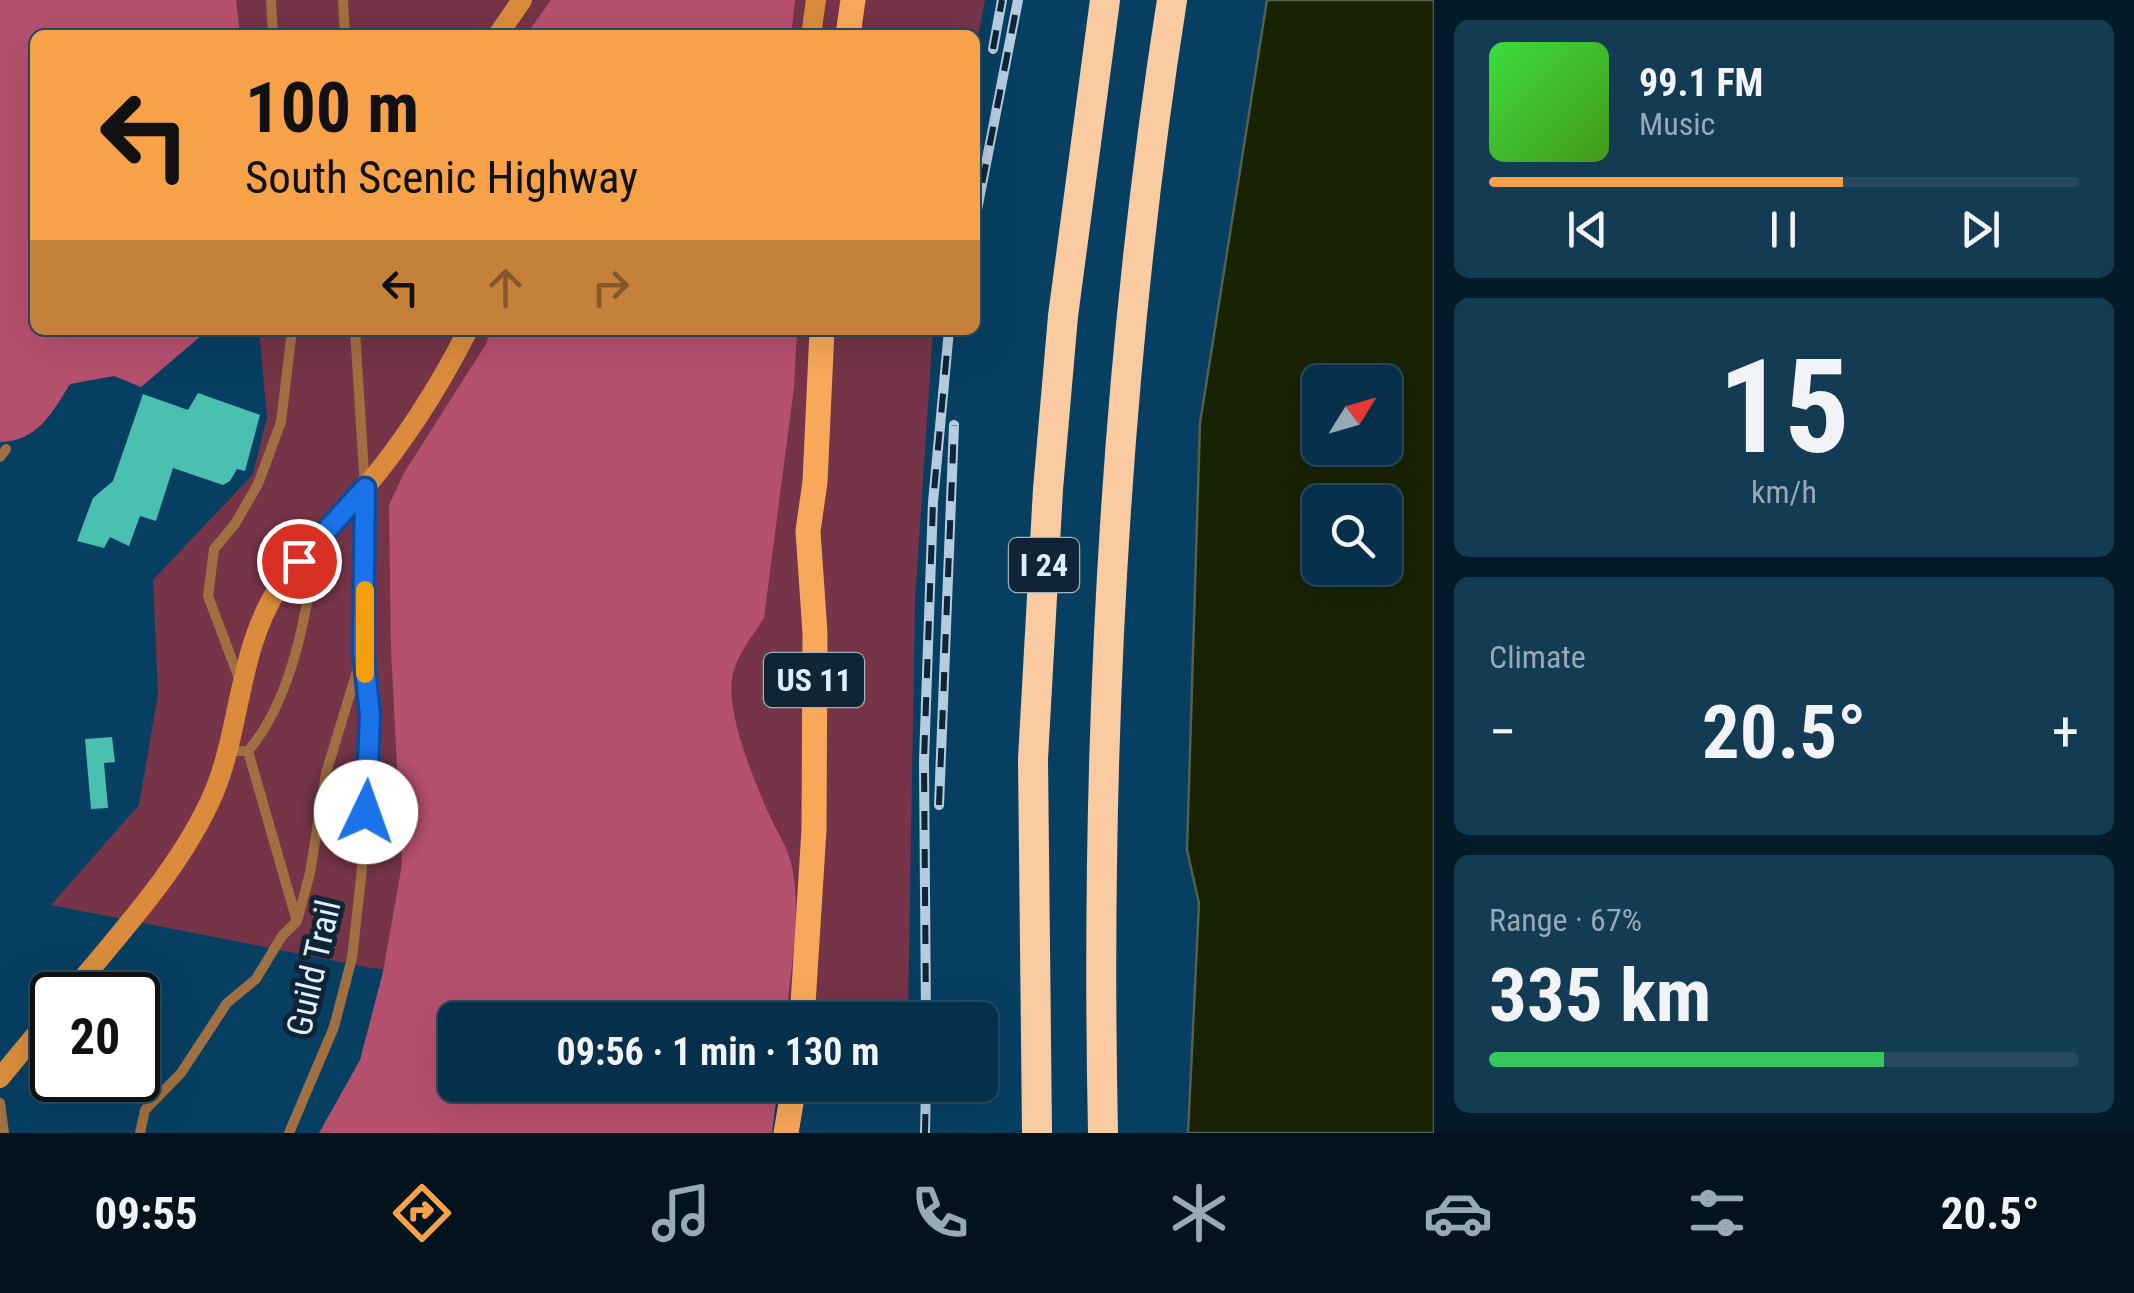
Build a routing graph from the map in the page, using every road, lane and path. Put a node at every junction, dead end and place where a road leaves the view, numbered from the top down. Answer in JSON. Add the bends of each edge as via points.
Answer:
{"nodes":[{"id":1,"x":272,"y":0,"type":"edge"},
{"id":2,"x":343,"y":0,"type":"edge"},
{"id":3,"x":522,"y":0,"type":"edge"},
{"id":4,"x":816,"y":0,"type":"edge"},
{"id":5,"x":853,"y":0,"type":"edge"},
{"id":6,"x":1105,"y":0,"type":"edge"},
{"id":7,"x":1172,"y":0,"type":"edge"},
{"id":8,"x":273,"y":30,"type":"edge"},
{"id":9,"x":345,"y":30,"type":"edge"},
{"id":10,"x":501,"y":30,"type":"edge"},
{"id":11,"x":812,"y":30,"type":"edge"},
{"id":12,"x":849,"y":30,"type":"edge"},
{"id":13,"x":291,"y":335,"type":"edge"},
{"id":14,"x":355,"y":335,"type":"edge"},
{"id":15,"x":466,"y":335,"type":"edge"},
{"id":16,"x":822,"y":335,"type":"edge"},
{"id":17,"x":365,"y":488,"type":"junction"},
{"id":18,"x":318,"y":538,"type":"junction"},
{"id":19,"x":363,"y":651,"type":"junction"},
{"id":20,"x":242,"y":686,"type":"junction"},
{"id":21,"x":238,"y":751,"type":"junction"},
{"id":22,"x":297,"y":921,"type":"junction"},
{"id":23,"x":87,"y":972,"type":"edge"},
{"id":24,"x":803,"y":1002,"type":"edge"},
{"id":25,"x":30,"y":1042,"type":"edge"},
{"id":26,"x":0,"y":1078,"type":"edge"},
{"id":27,"x":791,"y":1102,"type":"edge"},
{"id":28,"x":0,"y":1104,"type":"edge"},
{"id":29,"x":4,"y":1133,"type":"edge"},
{"id":30,"x":140,"y":1133,"type":"edge"},
{"id":31,"x":288,"y":1133,"type":"edge"},
{"id":32,"x":786,"y":1133,"type":"edge"},
{"id":33,"x":1037,"y":1133,"type":"edge"},
{"id":34,"x":1103,"y":1133,"type":"edge"}],
"edges":[{"from":1,"to":8,"type":"lane"},
{"from":2,"to":9,"type":"lane"},
{"from":3,"to":10,"type":"main road"},
{"from":4,"to":11,"type":"main road"},
{"from":5,"to":12,"type":"main road"},
{"from":6,"to":33,"type":"highway","number":"I 24","via":[[1062,316],[1048,488],[1033,759]]},
{"from":7,"to":34,"type":"highway","number":"I 24","via":[[1130,308],[1112,549],[1102,815]]},
{"from":13,"to":20,"type":"lane","via":[[281,422],[258,484],[214,549],[208,596]]},
{"from":14,"to":17,"type":"lane","name":"Guild Trail"},
{"from":15,"to":17,"type":"main road"},
{"from":16,"to":24,"type":"main road","number":"US 11","via":[[808,531],[814,830]]},
{"from":17,"to":18,"type":"main road"},
{"from":17,"to":19,"type":"lane","name":"Guild Trail"},
{"from":18,"to":20,"type":"main road","via":[[277,589]]},
{"from":18,"to":21,"type":"lane","via":[[310,594],[278,704],[264,732]]},
{"from":19,"to":22,"type":"lane","via":[[326,773]]},
{"from":19,"to":31,"type":"lane","name":"Guild Trail","via":[[369,778],[352,958],[334,1027]]},
{"from":20,"to":21,"type":"main road"},
{"from":21,"to":22,"type":"lane"},
{"from":21,"to":23,"type":"main road","via":[[195,830]]},
{"from":22,"to":30,"type":"lane","via":[[145,1110]]},
{"from":25,"to":26,"type":"main road"},
{"from":27,"to":32,"type":"main road"},
{"from":28,"to":29,"type":"lane"}]}
